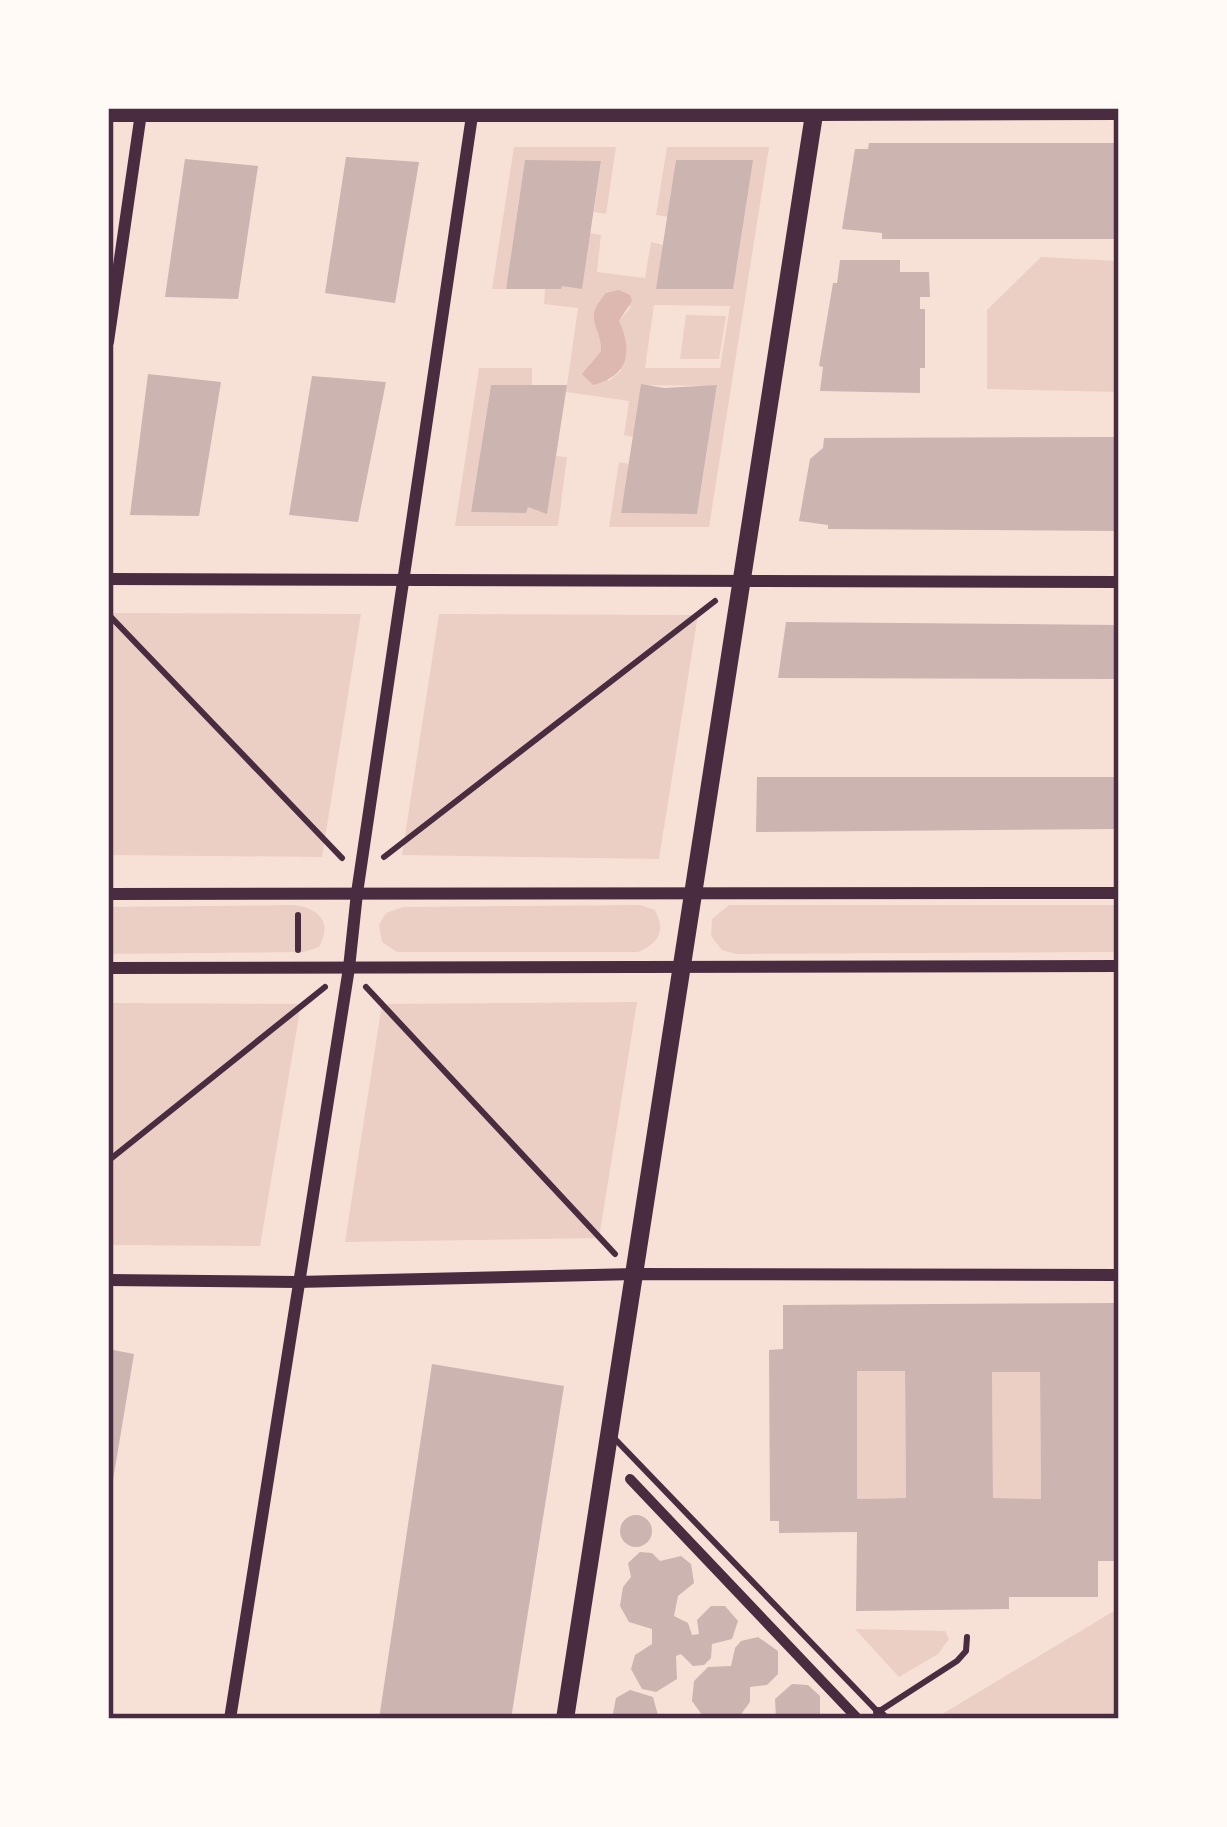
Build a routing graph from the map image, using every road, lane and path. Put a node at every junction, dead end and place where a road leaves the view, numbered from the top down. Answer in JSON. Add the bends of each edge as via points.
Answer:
{"nodes":[{"id":1,"x":473,"y":110,"type":"edge"},
{"id":2,"x":814,"y":110,"type":"edge"},
{"id":3,"x":1119,"y":112,"type":"edge"},
{"id":4,"x":108,"y":113,"type":"edge"},
{"id":5,"x":140,"y":113,"type":"junction"},
{"id":6,"x":108,"y":342,"type":"edge"},
{"id":7,"x":108,"y":579,"type":"edge"},
{"id":8,"x":405,"y":579,"type":"junction"},
{"id":9,"x":741,"y":580,"type":"junction"},
{"id":10,"x":1119,"y":582,"type":"edge"},
{"id":11,"x":108,"y":614,"type":"edge"},
{"id":12,"x":359,"y":876,"type":"junction"},
{"id":13,"x":691,"y":891,"type":"junction"},
{"id":14,"x":357,"y":893,"type":"junction"},
{"id":15,"x":1119,"y":893,"type":"edge"},
{"id":16,"x":108,"y":894,"type":"edge"},
{"id":17,"x":298,"y":894,"type":"junction"},
{"id":18,"x":680,"y":966,"type":"junction"},
{"id":19,"x":1119,"y":966,"type":"edge"},
{"id":20,"x":108,"y":968,"type":"edge"},
{"id":21,"x":298,"y":968,"type":"junction"},
{"id":22,"x":349,"y":968,"type":"junction"},
{"id":23,"x":108,"y":1161,"type":"edge"},
{"id":24,"x":635,"y":1274,"type":"junction"},
{"id":25,"x":1119,"y":1275,"type":"edge"},
{"id":26,"x":108,"y":1280,"type":"edge"},
{"id":27,"x":296,"y":1282,"type":"junction"},
{"id":28,"x":610,"y":1434,"type":"junction"},
{"id":29,"x":630,"y":1480,"type":"dead end"},
{"id":30,"x":967,"y":1637,"type":"dead end"},
{"id":31,"x":882,"y":1716,"type":"edge"},
{"id":32,"x":230,"y":1719,"type":"edge"},
{"id":33,"x":565,"y":1719,"type":"edge"},
{"id":34,"x":858,"y":1719,"type":"edge"}],
"edges":[{"from":1,"to":2,"type":"main road"},
{"from":1,"to":5,"type":"main road"},
{"from":1,"to":8,"type":"street"},
{"from":2,"to":3,"type":"street"},
{"from":2,"to":9,"type":"main road"},
{"from":4,"to":5,"type":"main road"},
{"from":5,"to":6,"type":"street"},
{"from":7,"to":8,"type":"street"},
{"from":8,"to":9,"type":"street"},
{"from":8,"to":12,"type":"street"},
{"from":9,"to":10,"type":"street"},
{"from":9,"to":12,"type":"path"},
{"from":9,"to":13,"type":"main road"},
{"from":11,"to":12,"type":"path"},
{"from":12,"to":14,"type":"street"},
{"from":13,"to":14,"type":"street"},
{"from":13,"to":15,"type":"street"},
{"from":13,"to":18,"type":"main road"},
{"from":14,"to":17,"type":"street"},
{"from":14,"to":22,"type":"street"},
{"from":16,"to":17,"type":"street"},
{"from":17,"to":21,"type":"path"},
{"from":18,"to":19,"type":"street"},
{"from":18,"to":22,"type":"street"},
{"from":18,"to":24,"type":"main road"},
{"from":20,"to":21,"type":"street"},
{"from":21,"to":22,"type":"street"},
{"from":22,"to":23,"type":"path"},
{"from":22,"to":24,"type":"path"},
{"from":22,"to":27,"type":"street"},
{"from":24,"to":25,"type":"street"},
{"from":24,"to":27,"type":"street"},
{"from":24,"to":28,"type":"main road"},
{"from":26,"to":27,"type":"street"},
{"from":27,"to":32,"type":"street"},
{"from":28,"to":31,"type":"lane"},
{"from":28,"to":33,"type":"main road"},
{"from":29,"to":34,"type":"street"},
{"from":30,"to":31,"type":"lane","via":[[958,1661]]}]}
